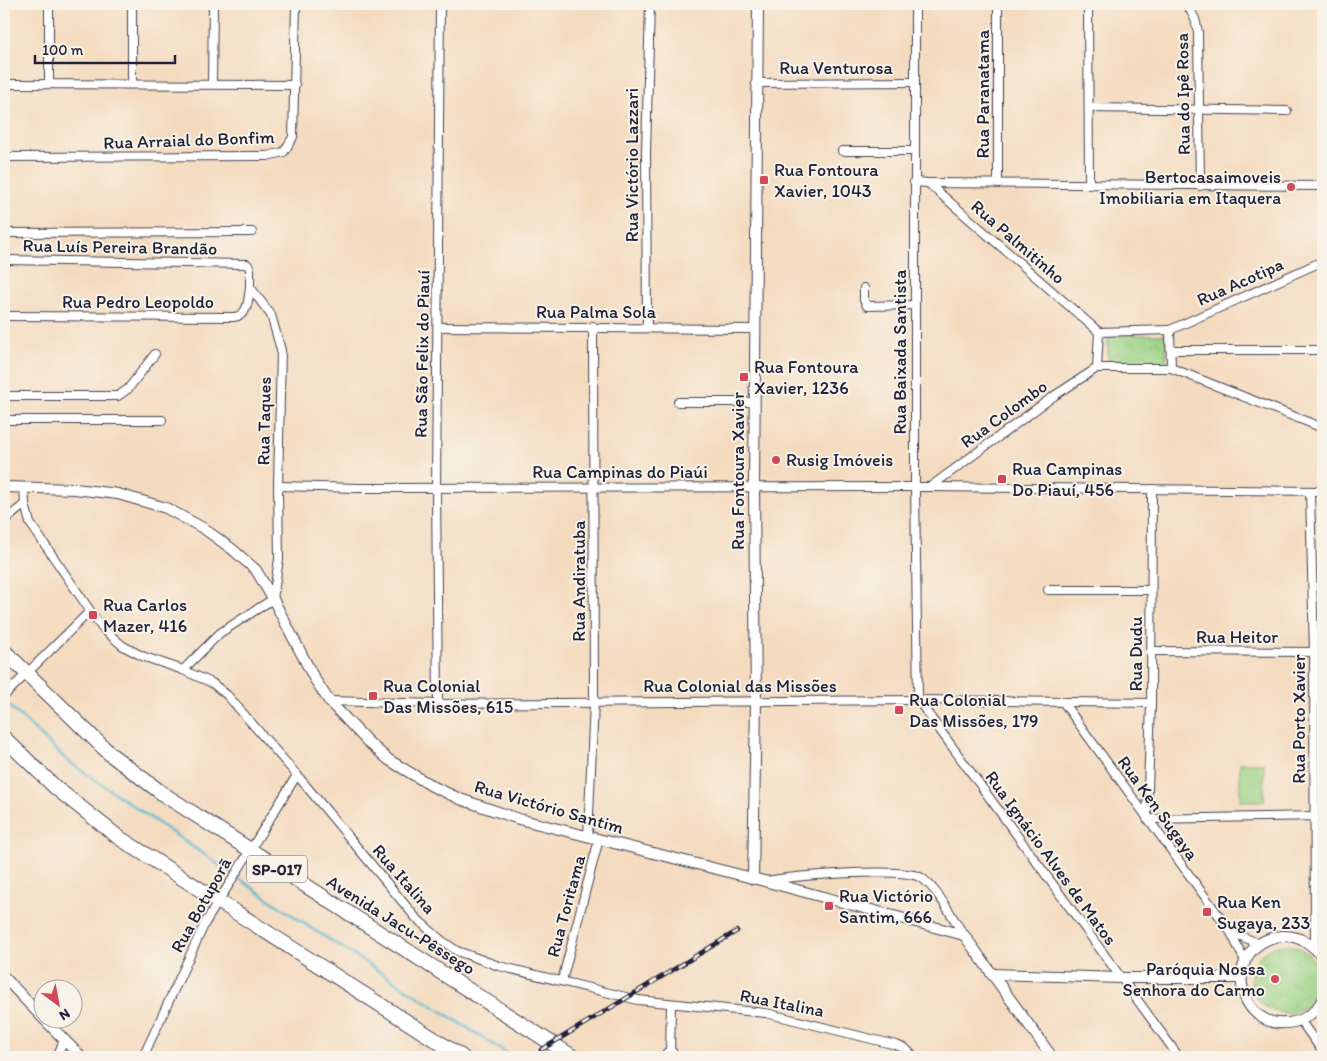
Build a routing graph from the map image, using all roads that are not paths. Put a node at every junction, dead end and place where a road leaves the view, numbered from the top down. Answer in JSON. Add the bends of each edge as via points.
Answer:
{"nodes":[{"id":1,"x":49,"y":4,"type":"edge"},
{"id":2,"x":132,"y":4,"type":"edge"},
{"id":3,"x":213,"y":4,"type":"edge"},
{"id":4,"x":296,"y":4,"type":"edge"},
{"id":5,"x":440,"y":4,"type":"edge"},
{"id":6,"x":650,"y":4,"type":"edge"},
{"id":7,"x":758,"y":4,"type":"edge"},
{"id":8,"x":915,"y":4,"type":"edge"},
{"id":9,"x":998,"y":4,"type":"edge"},
{"id":10,"x":1088,"y":4,"type":"edge"},
{"id":11,"x":1187,"y":4,"type":"edge"},
{"id":12,"x":916,"y":82,"type":"junction"},
{"id":13,"x":212,"y":83,"type":"junction"},
{"id":14,"x":756,"y":83,"type":"junction"},
{"id":15,"x":4,"y":84,"type":"edge"},
{"id":16,"x":49,"y":84,"type":"junction"},
{"id":17,"x":132,"y":84,"type":"junction"},
{"id":18,"x":295,"y":85,"type":"junction"},
{"id":19,"x":1089,"y":108,"type":"junction"},
{"id":20,"x":1199,"y":109,"type":"junction"},
{"id":21,"x":1287,"y":111,"type":"dead end"},
{"id":22,"x":842,"y":151,"type":"dead end"},
{"id":23,"x":915,"y":151,"type":"junction"},
{"id":24,"x":4,"y":157,"type":"edge"},
{"id":25,"x":914,"y":182,"type":"junction"},
{"id":26,"x":928,"y":184,"type":"junction"},
{"id":27,"x":998,"y":184,"type":"junction"},
{"id":28,"x":1089,"y":185,"type":"junction"},
{"id":29,"x":1200,"y":186,"type":"junction"},
{"id":30,"x":1323,"y":186,"type":"edge"},
{"id":31,"x":252,"y":232,"type":"dead end"},
{"id":32,"x":4,"y":233,"type":"edge"},
{"id":33,"x":4,"y":260,"type":"edge"},
{"id":34,"x":1323,"y":261,"type":"edge"},
{"id":35,"x":250,"y":288,"type":"junction"},
{"id":36,"x":864,"y":288,"type":"dead end"},
{"id":37,"x":915,"y":305,"type":"junction"},
{"id":38,"x":4,"y":316,"type":"edge"},
{"id":39,"x":593,"y":326,"type":"junction"},
{"id":40,"x":438,"y":327,"type":"junction"},
{"id":41,"x":647,"y":327,"type":"junction"},
{"id":42,"x":755,"y":329,"type":"junction"},
{"id":43,"x":1170,"y":330,"type":"junction"},
{"id":44,"x":1100,"y":332,"type":"junction"},
{"id":45,"x":1171,"y":350,"type":"junction"},
{"id":46,"x":1323,"y":350,"type":"edge"},
{"id":47,"x":155,"y":354,"type":"dead end"},
{"id":48,"x":1097,"y":368,"type":"junction"},
{"id":49,"x":1171,"y":368,"type":"junction"},
{"id":50,"x":4,"y":396,"type":"edge"},
{"id":51,"x":678,"y":402,"type":"dead end"},
{"id":52,"x":754,"y":402,"type":"junction"},
{"id":53,"x":4,"y":420,"type":"edge"},
{"id":54,"x":162,"y":420,"type":"dead end"},
{"id":55,"x":1323,"y":428,"type":"edge"},
{"id":56,"x":278,"y":486,"type":"junction"},
{"id":57,"x":4,"y":487,"type":"edge"},
{"id":58,"x":594,"y":487,"type":"junction"},
{"id":59,"x":754,"y":487,"type":"junction"},
{"id":60,"x":915,"y":487,"type":"junction"},
{"id":61,"x":930,"y":487,"type":"junction"},
{"id":62,"x":24,"y":488,"type":"junction"},
{"id":63,"x":436,"y":488,"type":"junction"},
{"id":64,"x":1152,"y":490,"type":"junction"},
{"id":65,"x":1323,"y":490,"type":"edge"},
{"id":66,"x":1310,"y":491,"type":"junction"},
{"id":67,"x":25,"y":504,"type":"junction"},
{"id":68,"x":4,"y":521,"type":"edge"},
{"id":69,"x":1048,"y":590,"type":"dead end"},
{"id":70,"x":1151,"y":590,"type":"junction"},
{"id":71,"x":274,"y":599,"type":"junction"},
{"id":72,"x":89,"y":612,"type":"junction"},
{"id":73,"x":4,"y":651,"type":"edge"},
{"id":74,"x":1151,"y":651,"type":"junction"},
{"id":75,"x":1314,"y":652,"type":"junction"},
{"id":76,"x":1323,"y":652,"type":"edge"},
{"id":77,"x":183,"y":670,"type":"junction"},
{"id":78,"x":24,"y":674,"type":"junction"},
{"id":79,"x":4,"y":696,"type":"edge"},
{"id":80,"x":918,"y":700,"type":"junction"},
{"id":81,"x":329,"y":701,"type":"junction"},
{"id":82,"x":594,"y":702,"type":"junction"},
{"id":83,"x":756,"y":702,"type":"junction"},
{"id":84,"x":1063,"y":702,"type":"junction"},
{"id":85,"x":1151,"y":703,"type":"junction"},
{"id":86,"x":438,"y":704,"type":"junction"},
{"id":87,"x":4,"y":738,"type":"edge"},
{"id":88,"x":297,"y":775,"type":"junction"},
{"id":89,"x":1314,"y":816,"type":"junction"},
{"id":90,"x":1323,"y":816,"type":"edge"},
{"id":91,"x":1147,"y":819,"type":"junction"},
{"id":92,"x":588,"y":836,"type":"junction"},
{"id":93,"x":600,"y":838,"type":"junction"},
{"id":94,"x":247,"y":854,"type":"junction"},
{"id":95,"x":754,"y":879,"type":"junction"},
{"id":96,"x":764,"y":881,"type":"junction"},
{"id":97,"x":218,"y":901,"type":"junction"},
{"id":98,"x":1230,"y":931,"type":"junction"},
{"id":99,"x":964,"y":936,"type":"junction"},
{"id":100,"x":1259,"y":944,"type":"junction"},
{"id":101,"x":1315,"y":948,"type":"junction"},
{"id":102,"x":1323,"y":959,"type":"edge"},
{"id":103,"x":1244,"y":961,"type":"junction"},
{"id":104,"x":991,"y":974,"type":"junction"},
{"id":105,"x":4,"y":977,"type":"edge"},
{"id":106,"x":1121,"y":978,"type":"junction"},
{"id":107,"x":1241,"y":978,"type":"junction"},
{"id":108,"x":562,"y":981,"type":"junction"},
{"id":109,"x":1323,"y":999,"type":"edge"},
{"id":110,"x":671,"y":1004,"type":"junction"},
{"id":111,"x":32,"y":1006,"type":"edge"},
{"id":112,"x":1300,"y":1020,"type":"junction"},
{"id":113,"x":53,"y":1028,"type":"edge"},
{"id":114,"x":64,"y":1040,"type":"junction"},
{"id":115,"x":1323,"y":1052,"type":"edge"},
{"id":116,"x":669,"y":1056,"type":"edge"},
{"id":117,"x":57,"y":1057,"type":"edge"},
{"id":118,"x":81,"y":1057,"type":"edge"},
{"id":119,"x":142,"y":1057,"type":"edge"},
{"id":120,"x":462,"y":1057,"type":"edge"},
{"id":121,"x":573,"y":1057,"type":"edge"},
{"id":122,"x":914,"y":1057,"type":"edge"},
{"id":123,"x":1052,"y":1057,"type":"edge"},
{"id":124,"x":1180,"y":1057,"type":"edge"}],
"edges":[{"from":1,"to":16,"type":"street"},
{"from":2,"to":17,"type":"street"},
{"from":3,"to":13,"type":"street"},
{"from":4,"to":18,"type":"street","name":"Rua Arraial do Bonfim"},
{"from":5,"to":40,"type":"street","name":"Rua São Felix do Piauí"},
{"from":6,"to":41,"type":"street","name":"Rua Victório Lazzari","via":[[646,153]]},
{"from":7,"to":14,"type":"main road","name":"Rua Fontoura Xavier"},
{"from":8,"to":12,"type":"street","name":"Rua Baixada Santista"},
{"from":9,"to":27,"type":"street","name":"Rua Paranatama"},
{"from":10,"to":19,"type":"street"},
{"from":11,"to":20,"type":"street","name":"Rua do Ipê Rosa","via":[[1198,32]]},
{"from":12,"to":14,"type":"street","name":"Rua Venturosa"},
{"from":12,"to":23,"type":"street","name":"Rua Baixada Santista"},
{"from":13,"to":17,"type":"street"},
{"from":13,"to":18,"type":"street"},
{"from":14,"to":42,"type":"main road","name":"Rua Fontoura Xavier"},
{"from":15,"to":16,"type":"street"},
{"from":16,"to":17,"type":"street"},
{"from":18,"to":24,"type":"street","name":"Rua Arraial do Bonfim","via":[[293,137],[289,147],[278,155]]},
{"from":19,"to":20,"type":"street"},
{"from":19,"to":28,"type":"street"},
{"from":20,"to":21,"type":"street"},
{"from":20,"to":29,"type":"street","name":"Rua do Ipê Rosa"},
{"from":22,"to":23,"type":"street"},
{"from":23,"to":25,"type":"street","name":"Rua Baixada Santista"},
{"from":25,"to":26,"type":"street"},
{"from":25,"to":37,"type":"street","name":"Rua Baixada Santista"},
{"from":26,"to":27,"type":"street"},
{"from":26,"to":44,"type":"street","name":"Rua Palmitinho"},
{"from":27,"to":28,"type":"street"},
{"from":28,"to":29,"type":"street"},
{"from":29,"to":30,"type":"street"},
{"from":31,"to":32,"type":"street"},
{"from":33,"to":35,"type":"street","name":"Rua Luís Pereira Brandão","via":[[247,264]]},
{"from":34,"to":43,"type":"street","name":"Rua Acotipa"},
{"from":35,"to":38,"type":"street","name":"Rua Pedro Leopoldo","via":[[245,312],[234,318]]},
{"from":35,"to":56,"type":"street","name":"Rua Taques","via":[[271,315],[281,350]]},
{"from":36,"to":37,"type":"street","via":[[867,306]]},
{"from":37,"to":60,"type":"street","name":"Rua Baixada Santista"},
{"from":39,"to":40,"type":"street","name":"Rua Palma Sola"},
{"from":39,"to":41,"type":"street","name":"Rua Palma Sola"},
{"from":39,"to":58,"type":"street","name":"Rua Andiratuba"},
{"from":40,"to":63,"type":"street","name":"Rua São Felix do Piauí"},
{"from":41,"to":42,"type":"street","name":"Rua Palma Sola"},
{"from":42,"to":52,"type":"main road","name":"Rua Fontoura Xavier"},
{"from":43,"to":44,"type":"street"},
{"from":43,"to":45,"type":"street"},
{"from":44,"to":48,"type":"street"},
{"from":45,"to":46,"type":"street"},
{"from":45,"to":49,"type":"street"},
{"from":47,"to":50,"type":"street","via":[[128,389],[118,396]]},
{"from":48,"to":49,"type":"street"},
{"from":48,"to":61,"type":"street","name":"Rua Colombo"},
{"from":49,"to":55,"type":"street"},
{"from":51,"to":52,"type":"street"},
{"from":52,"to":59,"type":"main road","name":"Rua Fontoura Xavier"},
{"from":53,"to":54,"type":"street"},
{"from":56,"to":63,"type":"street","name":"Rua Campinas do Piaúi"},
{"from":56,"to":71,"type":"street","name":"Rua Taques","via":[[279,560]]},
{"from":57,"to":62,"type":"main road","name":"Rua Victório Santim"},
{"from":58,"to":59,"type":"street","name":"Rua Campinas do Piaúi"},
{"from":58,"to":63,"type":"street","name":"Rua Campinas do Piaúi"},
{"from":58,"to":82,"type":"street","name":"Rua Andiratuba"},
{"from":59,"to":60,"type":"street","name":"Rua Campinas do Piaúi"},
{"from":59,"to":83,"type":"main road","name":"Rua Fontoura Xavier"},
{"from":60,"to":61,"type":"street","name":"Rua Campinas do Piaúi"},
{"from":60,"to":80,"type":"street","name":"Rua Baixada Santista"},
{"from":61,"to":64,"type":"street","name":"Rua Campinas do Piaúi"},
{"from":62,"to":67,"type":"street","name":"Rua Italina"},
{"from":62,"to":71,"type":"main road","name":"Rua Victório Santim","via":[[118,494],[166,508],[203,528],[246,560]]},
{"from":63,"to":86,"type":"street","name":"Rua São Felix do Piauí"},
{"from":64,"to":66,"type":"street","name":"Rua Campinas do Piaúi"},
{"from":64,"to":70,"type":"street","name":"Rua Dudu"},
{"from":65,"to":66,"type":"street","name":"Rua Campinas do Piaúi"},
{"from":66,"to":75,"type":"street","name":"Rua Porto Xavier"},
{"from":67,"to":68,"type":"street"},
{"from":67,"to":72,"type":"street","name":"Rua Italina","via":[[36,535]]},
{"from":69,"to":70,"type":"street"},
{"from":70,"to":74,"type":"street","name":"Rua Dudu"},
{"from":71,"to":77,"type":"street","via":[[220,633]]},
{"from":71,"to":81,"type":"main road","name":"Rua Victório Santim"},
{"from":72,"to":77,"type":"street","name":"Rua Italina","via":[[123,646]]},
{"from":72,"to":78,"type":"street"},
{"from":73,"to":78,"type":"highway","name":"Avenida Jacu-Pêssego","number":"SP-017"},
{"from":74,"to":75,"type":"street","name":"Rua Heitor"},
{"from":74,"to":85,"type":"street","name":"Rua Dudu"},
{"from":75,"to":76,"type":"street","name":"Rua Heitor"},
{"from":75,"to":89,"type":"street","name":"Rua Porto Xavier"},
{"from":77,"to":88,"type":"street","name":"Rua Italina","via":[[212,683],[227,695]]},
{"from":78,"to":79,"type":"street"},
{"from":78,"to":94,"type":"highway","name":"Avenida Jacu-Pêssego","number":"SP-017","via":[[110,754]]},
{"from":80,"to":83,"type":"street","name":"Rua Colonial das Missões"},
{"from":80,"to":84,"type":"street","name":"Rua Colonial das Missões"},
{"from":80,"to":106,"type":"street","name":"Rua Ignácio Alves de Matos"},
{"from":81,"to":86,"type":"street","name":"Rua Colonial das Missões"},
{"from":81,"to":92,"type":"main road","name":"Rua Victório Santim","via":[[389,760],[432,786],[487,809]]},
{"from":82,"to":83,"type":"street","name":"Rua Colonial das Missões"},
{"from":82,"to":86,"type":"street","name":"Rua Colonial das Missões"},
{"from":82,"to":92,"type":"street","name":"Rua Andiratuba"},
{"from":83,"to":95,"type":"main road","name":"Rua Fontoura Xavier"},
{"from":84,"to":85,"type":"street","name":"Rua Colonial das Missões"},
{"from":84,"to":91,"type":"street","name":"Rua Ken Sugaya"},
{"from":85,"to":91,"type":"street","name":"Rua Dudu"},
{"from":87,"to":97,"type":"highway","via":[[95,820]]},
{"from":88,"to":94,"type":"street","name":"Rua Botuporã"},
{"from":88,"to":108,"type":"street","name":"Rua Italina","via":[[409,911],[440,940],[487,963]]},
{"from":89,"to":90,"type":"street"},
{"from":89,"to":91,"type":"street"},
{"from":89,"to":101,"type":"street","name":"Rua Porto Xavier"},
{"from":91,"to":98,"type":"street","name":"Rua Ken Sugaya"},
{"from":92,"to":93,"type":"main road","name":"Rua Victório Santim"},
{"from":93,"to":95,"type":"main road","name":"Rua Victório Santim"},
{"from":93,"to":108,"type":"street","name":"Rua Toritama"},
{"from":94,"to":97,"type":"street","name":"Rua Botuporã"},
{"from":94,"to":121,"type":"highway","name":"Avenida Jacu-Pêssego","number":"SP-017"},
{"from":95,"to":96,"type":"main road","name":"Rua Victório Santim"},
{"from":96,"to":99,"type":"main road","name":"Rua Victório Santim"},
{"from":96,"to":99,"type":"street","name":"Rua Victório Santim","via":[[788,876],[844,874],[919,877]]},
{"from":97,"to":119,"type":"street","name":"Rua Botuporã"},
{"from":97,"to":120,"type":"highway"},
{"from":98,"to":100,"type":"street","name":"Rua Ken Sugaya"},
{"from":98,"to":103,"type":"street","name":"Rua Ken Sugaya"},
{"from":99,"to":104,"type":"main road","name":"Rua Victório Santim"},
{"from":100,"to":101,"type":"main road","via":[[1273,937],[1288,936]]},
{"from":100,"to":103,"type":"main road"},
{"from":101,"to":102,"type":"main road"},
{"from":103,"to":107,"type":"main road"},
{"from":104,"to":106,"type":"main road"},
{"from":104,"to":123,"type":"main road","name":"Rua Victório Santim"},
{"from":105,"to":111,"type":"main road"},
{"from":106,"to":107,"type":"main road"},
{"from":106,"to":124,"type":"street","name":"Rua Ignácio Alves de Matos"},
{"from":107,"to":112,"type":"main road","via":[[1244,996],[1261,1017],[1273,1022]]},
{"from":108,"to":110,"type":"street","name":"Rua Italina","via":[[638,1000]]},
{"from":109,"to":112,"type":"main road","via":[[1311,1014]]},
{"from":110,"to":116,"type":"street"},
{"from":110,"to":122,"type":"street","name":"Rua Italina","via":[[794,1019],[896,1045]]},
{"from":112,"to":115,"type":"street"},
{"from":113,"to":114,"type":"main road"},
{"from":114,"to":117,"type":"street"},
{"from":114,"to":118,"type":"main road"}]}
